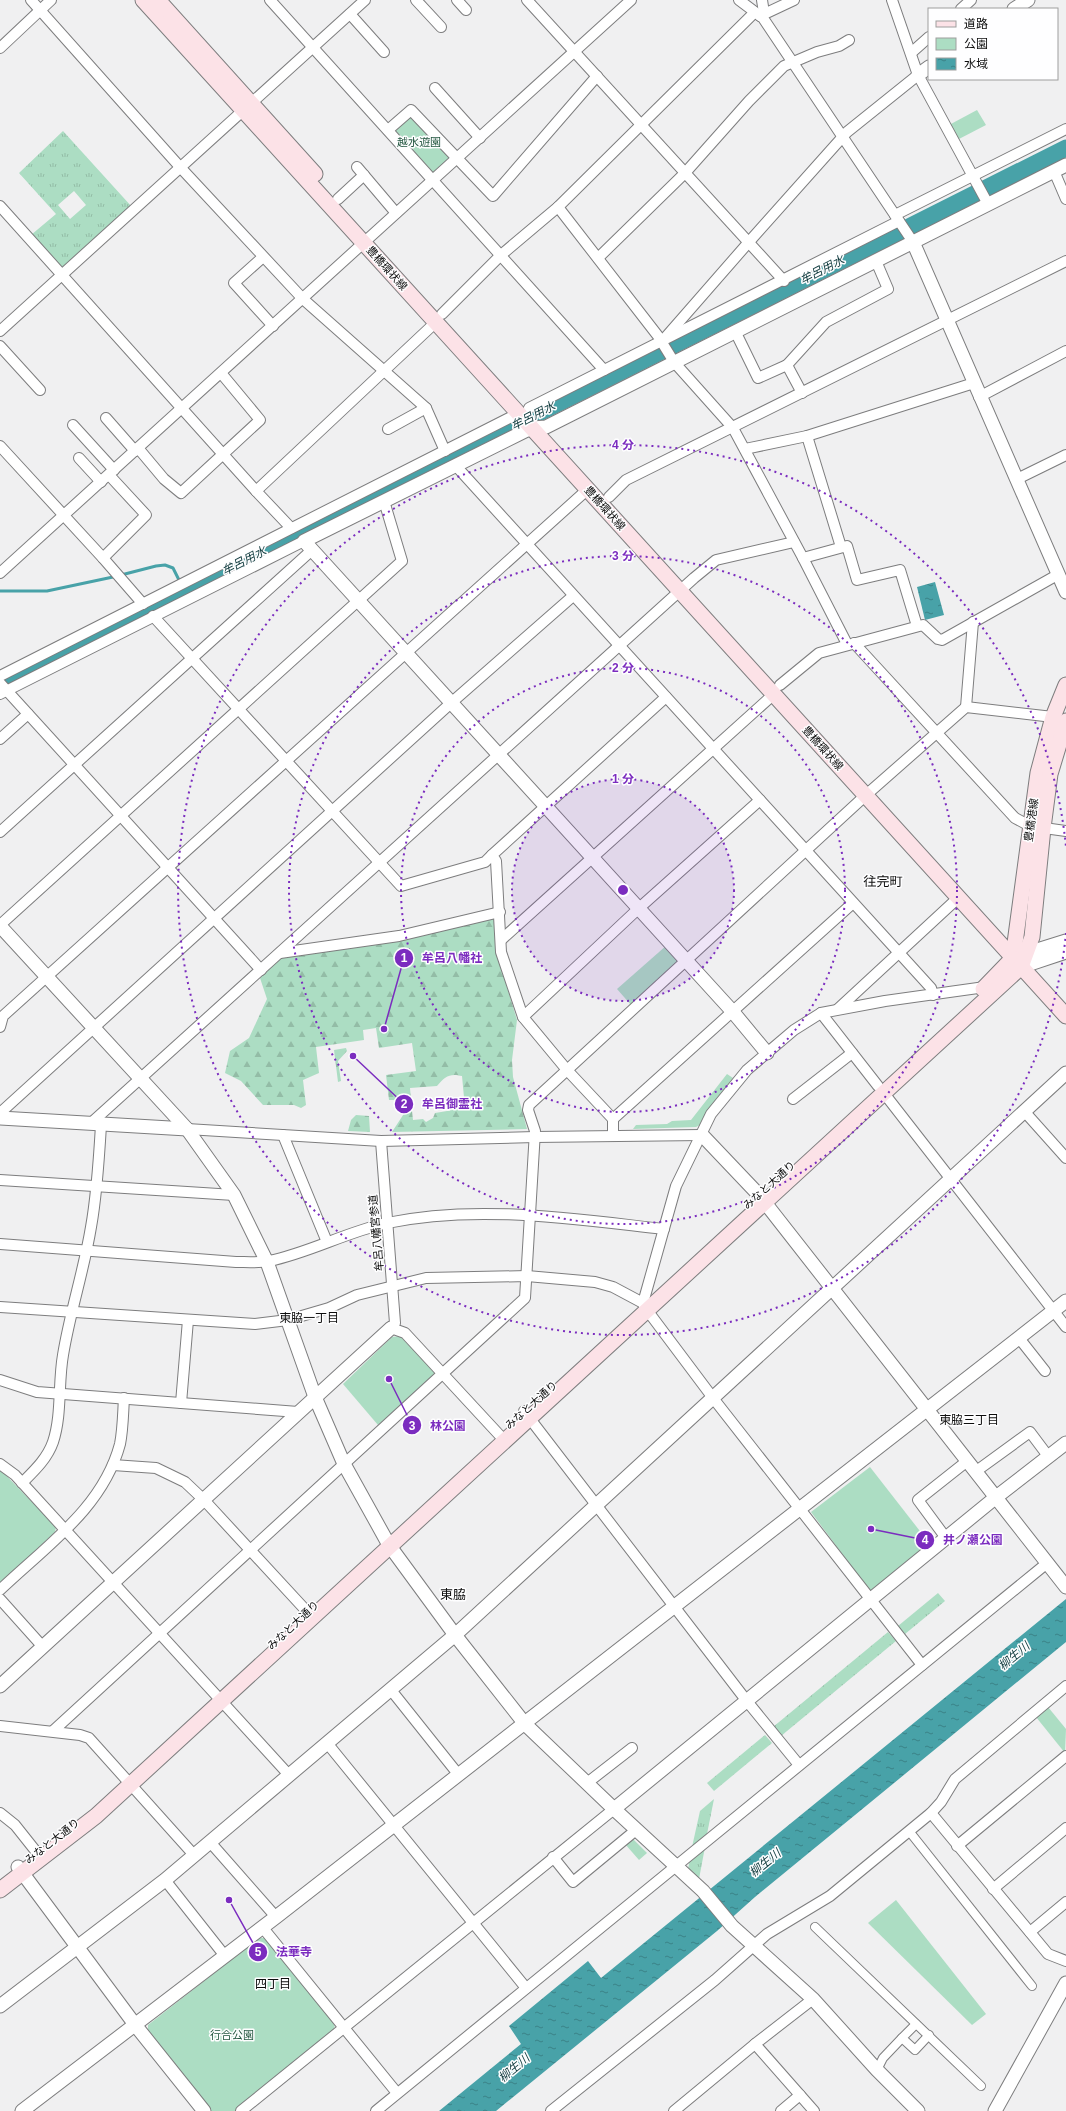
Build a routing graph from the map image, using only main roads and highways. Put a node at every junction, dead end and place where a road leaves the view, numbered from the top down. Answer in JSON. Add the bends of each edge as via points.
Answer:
{"nodes":[{"id":1,"x":143,"y":0,"type":"edge"},
{"id":2,"x":158,"y":0,"type":"edge"},
{"id":3,"x":247,"y":107,"type":"junction"},
{"id":4,"x":367,"y":239,"type":"junction"},
{"id":5,"x":531,"y":418,"type":"junction"},
{"id":6,"x":684,"y":587,"type":"junction"},
{"id":7,"x":1066,"y":686,"type":"edge"},
{"id":8,"x":1060,"y":719,"type":"edge"},
{"id":9,"x":870,"y":792,"type":"junction"},
{"id":10,"x":1021,"y":957,"type":"junction"},
{"id":11,"x":1066,"y":1001,"type":"edge"},
{"id":12,"x":1066,"y":1016,"type":"edge"},
{"id":13,"x":881,"y":1089,"type":"junction"},
{"id":14,"x":20,"y":1870,"type":"junction"},
{"id":15,"x":0,"y":1880,"type":"edge"},
{"id":16,"x":0,"y":1890,"type":"edge"}],
"edges":[{"from":1,"to":3,"type":"main road","name":"豊橋環状線"},
{"from":2,"to":3,"type":"main road","name":"豊橋環状線"},
{"from":3,"to":4,"type":"main road","name":"豊橋環状線"},
{"from":3,"to":4,"type":"main road","name":"豊橋環状線","via":[[345,194]]},
{"from":4,"to":5,"type":"main road","name":"豊橋環状線"},
{"from":5,"to":6,"type":"main road","name":"豊橋環状線","via":[[588,489]]},
{"from":5,"to":6,"type":"main road","name":"豊橋環状線","via":[[610,497]]},
{"from":6,"to":9,"type":"main road","name":"豊橋環状線"},
{"from":7,"to":8,"type":"main road","name":"豊橋港線"},
{"from":8,"to":10,"type":"main road","name":"豊橋港線","via":[[1038,773],[1036,827]]},
{"from":9,"to":10,"type":"main road","name":"豊橋環状線"},
{"from":9,"to":10,"type":"main road","name":"豊橋環状線","via":[[958,898]]},
{"from":10,"to":11,"type":"main road","name":"豊橋環状線"},
{"from":10,"to":12,"type":"main road","name":"豊橋環状線"},
{"from":10,"to":13,"type":"main road","name":"みなと大通り"},
{"from":10,"to":13,"type":"main road","name":"みなと大通り","via":[[985,987]]},
{"from":13,"to":14,"type":"main road","name":"みなと大通り","via":[[387,1541],[220,1698]]},
{"from":14,"to":15,"type":"main road","name":"みなと大通り"},
{"from":14,"to":16,"type":"main road","name":"みなと大通り"}]}
